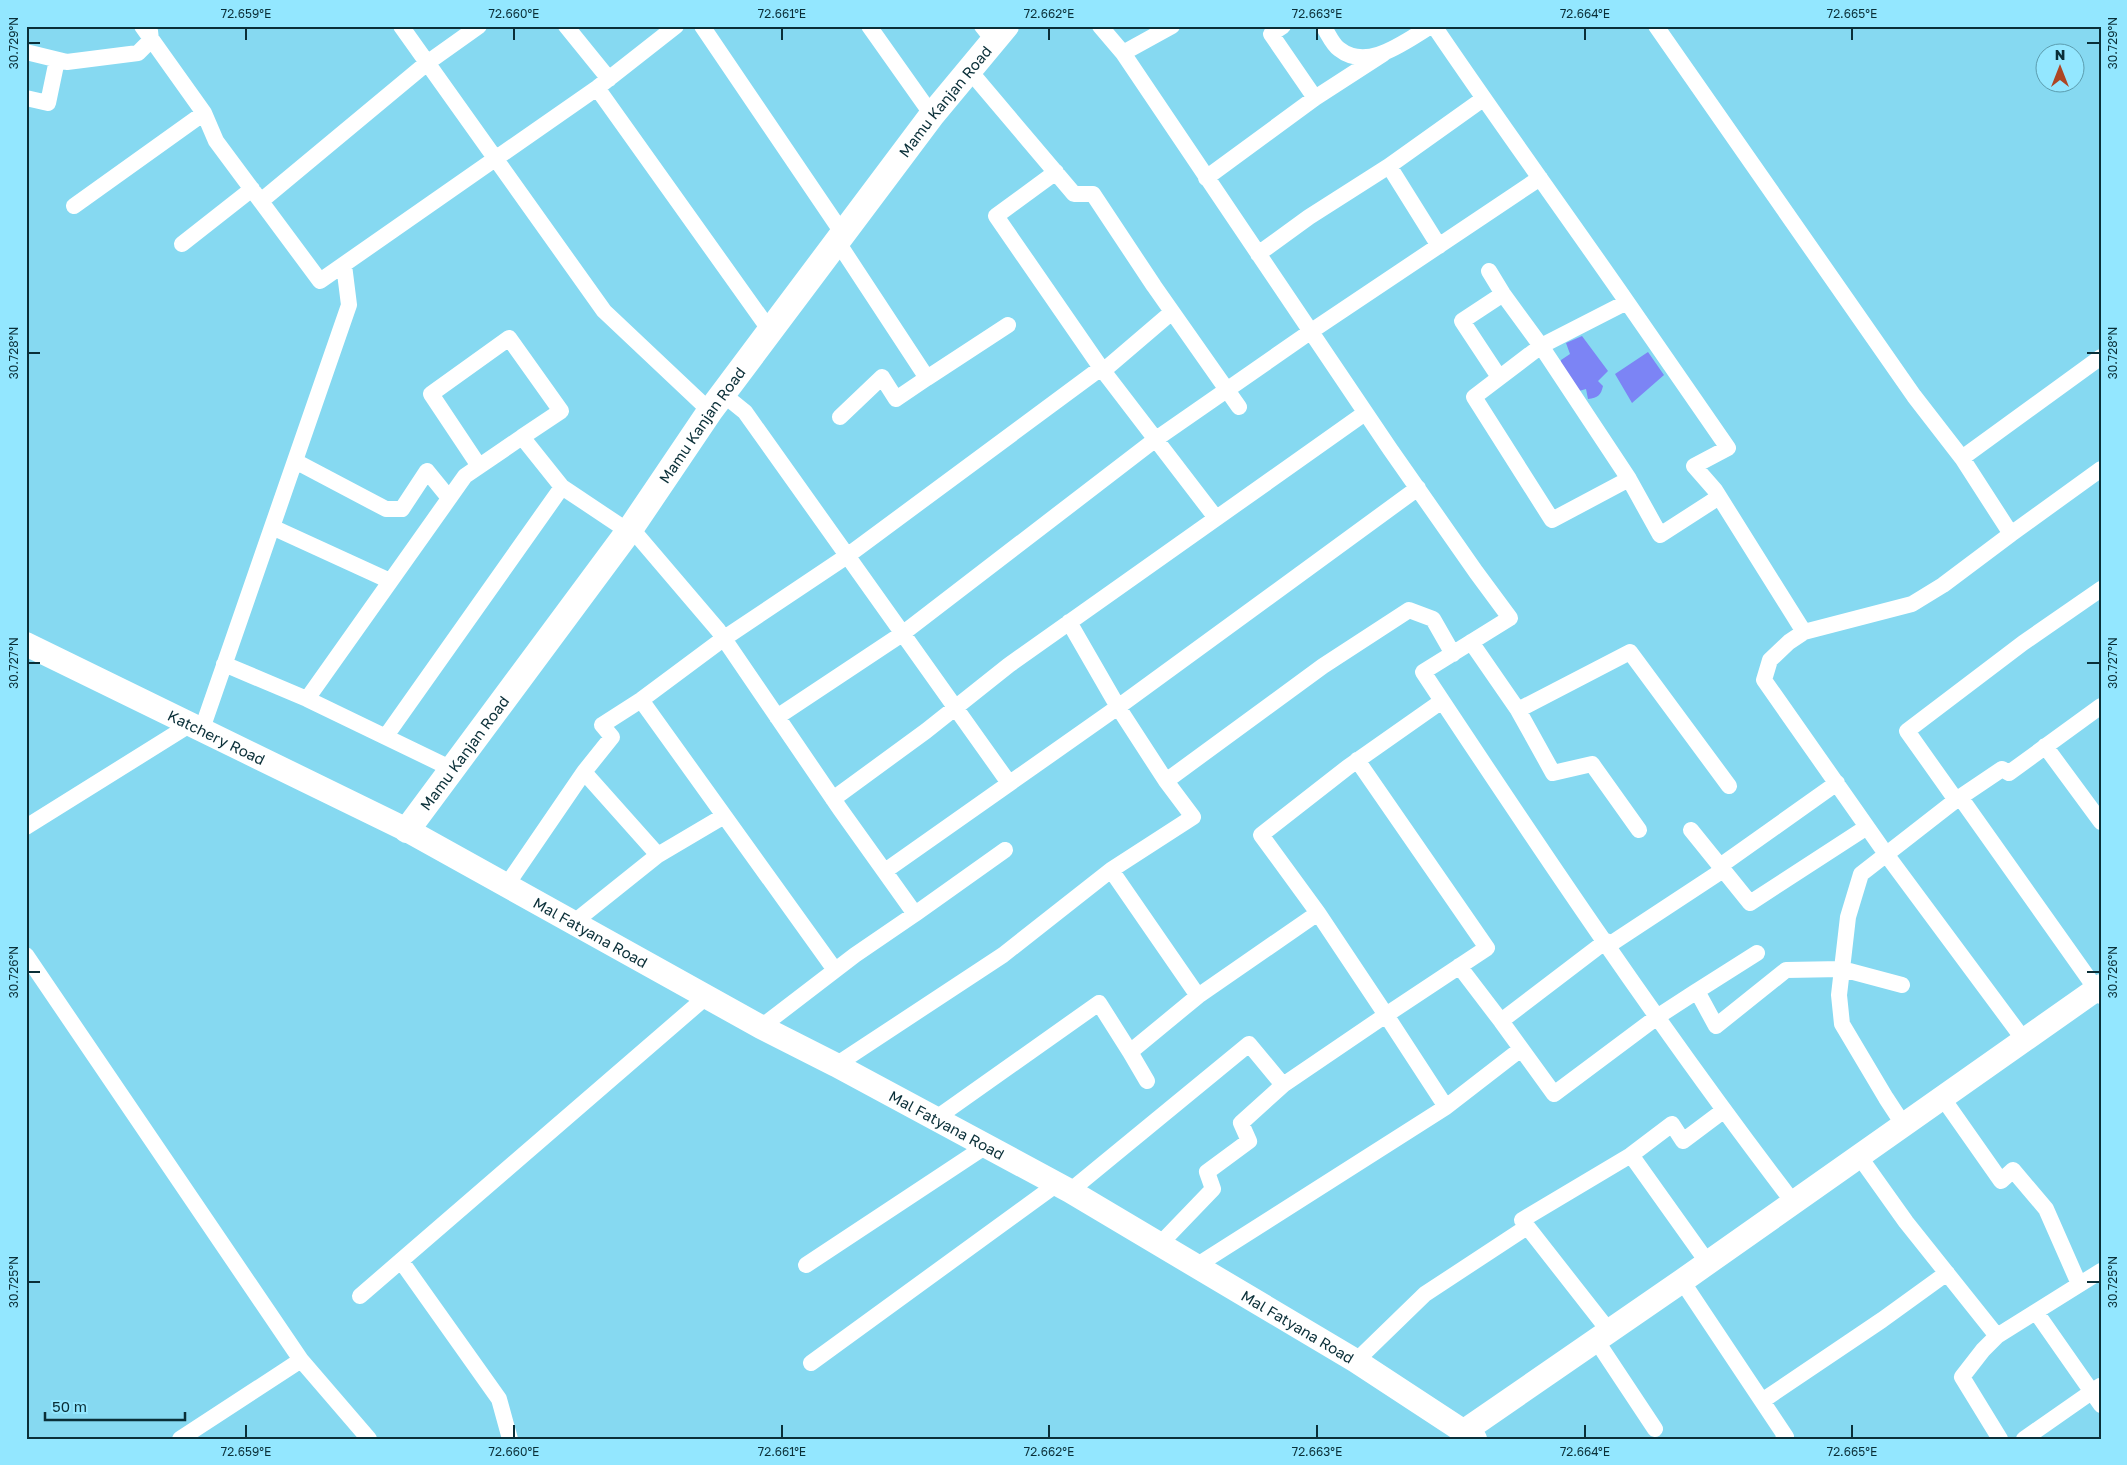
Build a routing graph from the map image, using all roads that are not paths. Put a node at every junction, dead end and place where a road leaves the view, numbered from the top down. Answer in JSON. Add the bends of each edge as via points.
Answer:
{"nodes":[{"id":1,"x":400,"y":26,"type":"edge"},
{"id":2,"x":479,"y":26,"type":"edge"},
{"id":3,"x":566,"y":26,"type":"edge"},
{"id":4,"x":676,"y":26,"type":"edge"},
{"id":5,"x":702,"y":26,"type":"edge"},
{"id":6,"x":868,"y":26,"type":"edge"},
{"id":7,"x":1100,"y":26,"type":"edge"},
{"id":8,"x":1172,"y":26,"type":"edge"},
{"id":9,"x":1284,"y":26,"type":"edge"},
{"id":10,"x":1323,"y":26,"type":"edge"},
{"id":11,"x":1433,"y":26,"type":"edge"},
{"id":12,"x":1656,"y":26,"type":"edge"},
{"id":13,"x":149,"y":31,"type":"edge"},
{"id":14,"x":994,"y":31,"type":"edge"},
{"id":15,"x":26,"y":52,"type":"edge"},
{"id":16,"x":1123,"y":53,"type":"junction"},
{"id":17,"x":1383,"y":54,"type":"junction"},
{"id":18,"x":58,"y":60,"type":"junction"},
{"id":19,"x":427,"y":63,"type":"junction"},
{"id":20,"x":969,"y":70,"type":"junction"},
{"id":21,"x":603,"y":84,"type":"junction"},
{"id":22,"x":26,"y":98,"type":"edge"},
{"id":23,"x":1315,"y":98,"type":"junction"},
{"id":24,"x":1483,"y":99,"type":"junction"},
{"id":25,"x":204,"y":113,"type":"junction"},
{"id":26,"x":932,"y":115,"type":"junction"},
{"id":27,"x":494,"y":159,"type":"junction"},
{"id":28,"x":1389,"y":166,"type":"junction"},
{"id":29,"x":1056,"y":172,"type":"junction"},
{"id":30,"x":1206,"y":178,"type":"junction"},
{"id":31,"x":1540,"y":178,"type":"junction"},
{"id":32,"x":256,"y":195,"type":"junction"},
{"id":33,"x":74,"y":206,"type":"dead end"},
{"id":34,"x":840,"y":238,"type":"junction"},
{"id":35,"x":182,"y":244,"type":"dead end"},
{"id":36,"x":1438,"y":246,"type":"junction"},
{"id":37,"x":1258,"y":254,"type":"junction"},
{"id":38,"x":344,"y":265,"type":"junction"},
{"id":39,"x":1489,"y":271,"type":"dead end"},
{"id":40,"x":1503,"y":294,"type":"junction"},
{"id":41,"x":1627,"y":302,"type":"junction"},
{"id":42,"x":1172,"y":312,"type":"junction"},
{"id":43,"x":1008,"y":325,"type":"dead end"},
{"id":44,"x":770,"y":332,"type":"junction"},
{"id":45,"x":1310,"y":332,"type":"junction"},
{"id":46,"x":1540,"y":346,"type":"junction"},
{"id":47,"x":2101,"y":357,"type":"edge"},
{"id":48,"x":1102,"y":369,"type":"junction"},
{"id":49,"x":927,"y":378,"type":"junction"},
{"id":50,"x":1499,"y":378,"type":"junction"},
{"id":51,"x":1228,"y":390,"type":"junction"},
{"id":52,"x":717,"y":403,"type":"junction"},
{"id":53,"x":1239,"y":407,"type":"dead end"},
{"id":54,"x":1366,"y":412,"type":"junction"},
{"id":55,"x":840,"y":417,"type":"dead end"},
{"id":56,"x":522,"y":437,"type":"junction"},
{"id":57,"x":1156,"y":440,"type":"junction"},
{"id":58,"x":1962,"y":458,"type":"junction"},
{"id":59,"x":295,"y":462,"type":"junction"},
{"id":60,"x":479,"y":466,"type":"junction"},
{"id":61,"x":2101,"y":469,"type":"edge"},
{"id":62,"x":1629,"y":479,"type":"junction"},
{"id":63,"x":562,"y":487,"type":"junction"},
{"id":64,"x":1418,"y":488,"type":"junction"},
{"id":65,"x":1719,"y":497,"type":"junction"},
{"id":66,"x":449,"y":498,"type":"junction"},
{"id":67,"x":1216,"y":518,"type":"junction"},
{"id":68,"x":272,"y":526,"type":"junction"},
{"id":69,"x":629,"y":530,"type":"junction"},
{"id":70,"x":2010,"y":534,"type":"junction"},
{"id":71,"x":846,"y":556,"type":"junction"},
{"id":72,"x":390,"y":581,"type":"junction"},
{"id":73,"x":2101,"y":589,"type":"edge"},
{"id":74,"x":1069,"y":622,"type":"junction"},
{"id":75,"x":1804,"y":632,"type":"junction"},
{"id":76,"x":902,"y":634,"type":"junction"},
{"id":77,"x":723,"y":639,"type":"junction"},
{"id":78,"x":1472,"y":642,"type":"junction"},
{"id":79,"x":26,"y":644,"type":"edge"},
{"id":80,"x":1453,"y":654,"type":"junction"},
{"id":81,"x":224,"y":664,"type":"junction"},
{"id":82,"x":307,"y":699,"type":"junction"},
{"id":83,"x":641,"y":700,"type":"junction"},
{"id":84,"x":1442,"y":701,"type":"junction"},
{"id":85,"x":2101,"y":706,"type":"edge"},
{"id":86,"x":1118,"y":707,"type":"junction"},
{"id":87,"x":954,"y":708,"type":"junction"},
{"id":88,"x":1518,"y":710,"type":"junction"},
{"id":89,"x":777,"y":717,"type":"junction"},
{"id":90,"x":196,"y":727,"type":"junction"},
{"id":91,"x":386,"y":736,"type":"junction"},
{"id":92,"x":2045,"y":746,"type":"junction"},
{"id":93,"x":1357,"y":760,"type":"junction"},
{"id":94,"x":452,"y":769,"type":"junction"},
{"id":95,"x":584,"y":772,"type":"junction"},
{"id":96,"x":1166,"y":781,"type":"junction"},
{"id":97,"x":1009,"y":783,"type":"junction"},
{"id":98,"x":1836,"y":783,"type":"junction"},
{"id":99,"x":1729,"y":786,"type":"dead end"},
{"id":100,"x":833,"y":798,"type":"junction"},
{"id":101,"x":1959,"y":799,"type":"junction"},
{"id":102,"x":2098,"y":812,"type":"edge"},
{"id":103,"x":724,"y":816,"type":"junction"},
{"id":104,"x":1867,"y":827,"type":"junction"},
{"id":105,"x":26,"y":828,"type":"edge"},
{"id":106,"x":407,"y":830,"type":"junction"},
{"id":107,"x":1639,"y":830,"type":"dead end"},
{"id":108,"x":1691,"y":830,"type":"dead end"},
{"id":109,"x":1005,"y":850,"type":"dead end"},
{"id":110,"x":1886,"y":854,"type":"junction"},
{"id":111,"x":658,"y":855,"type":"junction"},
{"id":112,"x":1721,"y":868,"type":"junction"},
{"id":113,"x":1112,"y":870,"type":"junction"},
{"id":114,"x":884,"y":871,"type":"junction"},
{"id":115,"x":506,"y":886,"type":"junction"},
{"id":116,"x":1318,"y":913,"type":"junction"},
{"id":117,"x":915,"y":914,"type":"junction"},
{"id":118,"x":573,"y":923,"type":"junction"},
{"id":119,"x":1607,"y":943,"type":"junction"},
{"id":120,"x":1756,"y":953,"type":"dead end"},
{"id":121,"x":26,"y":955,"type":"edge"},
{"id":122,"x":1459,"y":966,"type":"junction"},
{"id":123,"x":1842,"y":969,"type":"junction"},
{"id":124,"x":835,"y":970,"type":"junction"},
{"id":125,"x":1902,"y":985,"type":"dead end"},
{"id":126,"x":2099,"y":990,"type":"edge"},
{"id":127,"x":1697,"y":991,"type":"junction"},
{"id":128,"x":706,"y":996,"type":"junction"},
{"id":129,"x":1198,"y":996,"type":"junction"},
{"id":130,"x":1386,"y":1015,"type":"junction"},
{"id":131,"x":1657,"y":1017,"type":"junction"},
{"id":132,"x":1501,"y":1021,"type":"junction"},
{"id":133,"x":761,"y":1026,"type":"junction"},
{"id":134,"x":2024,"y":1040,"type":"junction"},
{"id":135,"x":1521,"y":1050,"type":"junction"},
{"id":136,"x":1130,"y":1052,"type":"junction"},
{"id":137,"x":836,"y":1065,"type":"junction"},
{"id":138,"x":1147,"y":1081,"type":"dead end"},
{"id":139,"x":1282,"y":1085,"type":"junction"},
{"id":140,"x":1942,"y":1097,"type":"junction"},
{"id":141,"x":1446,"y":1107,"type":"junction"},
{"id":142,"x":1723,"y":1111,"type":"junction"},
{"id":143,"x":935,"y":1119,"type":"junction"},
{"id":144,"x":1904,"y":1124,"type":"junction"},
{"id":145,"x":986,"y":1146,"type":"junction"},
{"id":146,"x":1631,"y":1156,"type":"junction"},
{"id":147,"x":1859,"y":1156,"type":"junction"},
{"id":148,"x":1064,"y":1187,"type":"junction"},
{"id":149,"x":1793,"y":1202,"type":"junction"},
{"id":150,"x":1527,"y":1227,"type":"junction"},
{"id":151,"x":1161,"y":1243,"type":"junction"},
{"id":152,"x":401,"y":1261,"type":"junction"},
{"id":153,"x":1708,"y":1263,"type":"junction"},
{"id":154,"x":806,"y":1265,"type":"dead end"},
{"id":155,"x":1196,"y":1266,"type":"junction"},
{"id":156,"x":2101,"y":1271,"type":"edge"},
{"id":157,"x":1947,"y":1273,"type":"junction"},
{"id":158,"x":1682,"y":1281,"type":"junction"},
{"id":159,"x":2079,"y":1284,"type":"junction"},
{"id":160,"x":360,"y":1296,"type":"dead end"},
{"id":161,"x":2036,"y":1312,"type":"junction"},
{"id":162,"x":1603,"y":1336,"type":"junction"},
{"id":163,"x":1997,"y":1336,"type":"junction"},
{"id":164,"x":300,"y":1360,"type":"junction"},
{"id":165,"x":1356,"y":1362,"type":"junction"},
{"id":166,"x":811,"y":1363,"type":"dead end"},
{"id":167,"x":2098,"y":1394,"type":"edge"},
{"id":168,"x":1762,"y":1400,"type":"junction"},
{"id":169,"x":1654,"y":1429,"type":"dead end"},
{"id":170,"x":1469,"y":1435,"type":"edge"},
{"id":171,"x":180,"y":1439,"type":"edge"},
{"id":172,"x":369,"y":1439,"type":"edge"},
{"id":173,"x":510,"y":1439,"type":"edge"},
{"id":174,"x":1783,"y":1439,"type":"edge"},
{"id":175,"x":2000,"y":1439,"type":"edge"},
{"id":176,"x":2024,"y":1439,"type":"edge"}],
"edges":[{"from":1,"to":19,"type":"street"},
{"from":2,"to":19,"type":"street"},
{"from":3,"to":21,"type":"street"},
{"from":4,"to":21,"type":"street"},
{"from":5,"to":34,"type":"street"},
{"from":6,"to":26,"type":"street"},
{"from":7,"to":16,"type":"street"},
{"from":8,"to":16,"type":"street"},
{"from":9,"to":23,"type":"street","via":[[1271,34]]},
{"from":10,"to":17,"type":"street","via":[[1338,49],[1358,58]]},
{"from":11,"to":17,"type":"street"},
{"from":11,"to":24,"type":"street"},
{"from":12,"to":58,"type":"street","via":[[1914,396]]},
{"from":13,"to":18,"type":"street","via":[[138,53],[67,62]]},
{"from":13,"to":25,"type":"street"},
{"from":14,"to":20,"type":"main road","name":"Mamu Kanjan Road"},
{"from":15,"to":18,"type":"street"},
{"from":16,"to":30,"type":"street"},
{"from":17,"to":23,"type":"street"},
{"from":18,"to":22,"type":"street","via":[[48,103]]},
{"from":19,"to":27,"type":"street"},
{"from":19,"to":32,"type":"street"},
{"from":20,"to":26,"type":"main road","name":"Mamu Kanjan Road"},
{"from":20,"to":29,"type":"street"},
{"from":21,"to":27,"type":"street"},
{"from":21,"to":44,"type":"street"},
{"from":23,"to":30,"type":"street"},
{"from":24,"to":28,"type":"street"},
{"from":24,"to":31,"type":"street"},
{"from":25,"to":32,"type":"street","via":[[216,141]]},
{"from":25,"to":33,"type":"street"},
{"from":26,"to":34,"type":"main road","name":"Mamu Kanjan Road"},
{"from":27,"to":38,"type":"street"},
{"from":27,"to":52,"type":"street","via":[[604,311]]},
{"from":28,"to":36,"type":"street"},
{"from":28,"to":37,"type":"street"},
{"from":29,"to":42,"type":"street","via":[[1074,194],[1093,194]]},
{"from":29,"to":48,"type":"street","via":[[996,216]]},
{"from":30,"to":37,"type":"street"},
{"from":31,"to":36,"type":"street"},
{"from":31,"to":41,"type":"street"},
{"from":32,"to":35,"type":"street"},
{"from":32,"to":38,"type":"street","via":[[320,280]]},
{"from":34,"to":44,"type":"main road","name":"Mamu Kanjan Road"},
{"from":34,"to":49,"type":"street"},
{"from":36,"to":45,"type":"street"},
{"from":37,"to":45,"type":"street"},
{"from":38,"to":59,"type":"street","via":[[349,305]]},
{"from":39,"to":40,"type":"street"},
{"from":40,"to":46,"type":"street"},
{"from":40,"to":50,"type":"street","via":[[1462,321]]},
{"from":41,"to":46,"type":"street"},
{"from":41,"to":65,"type":"street","via":[[1728,448],[1694,466]]},
{"from":42,"to":48,"type":"street"},
{"from":42,"to":51,"type":"street"},
{"from":43,"to":49,"type":"street"},
{"from":44,"to":52,"type":"main road","name":"Mamu Kanjan Road"},
{"from":45,"to":51,"type":"street"},
{"from":45,"to":54,"type":"street"},
{"from":46,"to":50,"type":"street"},
{"from":46,"to":62,"type":"street"},
{"from":47,"to":58,"type":"street"},
{"from":48,"to":57,"type":"street"},
{"from":48,"to":71,"type":"street"},
{"from":49,"to":55,"type":"street","via":[[896,400],[882,377]]},
{"from":50,"to":62,"type":"street","via":[[1474,397],[1552,520]]},
{"from":51,"to":53,"type":"street"},
{"from":51,"to":57,"type":"street"},
{"from":52,"to":69,"type":"main road","name":"Mamu Kanjan Road"},
{"from":52,"to":71,"type":"street","via":[[744,412]]},
{"from":54,"to":64,"type":"street"},
{"from":54,"to":67,"type":"street"},
{"from":56,"to":60,"type":"street"},
{"from":56,"to":60,"type":"street","via":[[562,411],[509,338],[431,394]]},
{"from":56,"to":63,"type":"street"},
{"from":57,"to":67,"type":"street"},
{"from":57,"to":76,"type":"street"},
{"from":58,"to":70,"type":"street"},
{"from":59,"to":66,"type":"street","via":[[386,508],[402,509],[427,471]]},
{"from":59,"to":68,"type":"street"},
{"from":60,"to":66,"type":"street","via":[[465,476]]},
{"from":61,"to":70,"type":"street"},
{"from":62,"to":65,"type":"street","via":[[1660,535]]},
{"from":63,"to":69,"type":"street"},
{"from":63,"to":91,"type":"street"},
{"from":64,"to":78,"type":"street","via":[[1510,618]]},
{"from":64,"to":86,"type":"street"},
{"from":65,"to":75,"type":"street"},
{"from":66,"to":72,"type":"street"},
{"from":67,"to":74,"type":"street"},
{"from":68,"to":72,"type":"street"},
{"from":68,"to":81,"type":"street"},
{"from":69,"to":77,"type":"street"},
{"from":69,"to":94,"type":"main road","name":"Mamu Kanjan Road"},
{"from":70,"to":75,"type":"street","via":[[1943,585],[1912,604]]},
{"from":71,"to":76,"type":"street"},
{"from":71,"to":77,"type":"street"},
{"from":72,"to":82,"type":"street"},
{"from":73,"to":101,"type":"street","via":[[1907,731]]},
{"from":74,"to":86,"type":"street"},
{"from":74,"to":87,"type":"street"},
{"from":75,"to":98,"type":"street","via":[[1770,660],[1764,680]]},
{"from":76,"to":87,"type":"street"},
{"from":76,"to":89,"type":"street"},
{"from":77,"to":83,"type":"street"},
{"from":77,"to":89,"type":"street"},
{"from":78,"to":80,"type":"street"},
{"from":78,"to":88,"type":"street"},
{"from":79,"to":90,"type":"main road","name":"Katchery Road"},
{"from":80,"to":84,"type":"street","via":[[1423,672]]},
{"from":80,"to":96,"type":"street","via":[[1433,618],[1409,610],[1323,666]]},
{"from":81,"to":82,"type":"street"},
{"from":81,"to":90,"type":"street"},
{"from":82,"to":91,"type":"street"},
{"from":83,"to":95,"type":"street","via":[[602,725],[612,737]]},
{"from":83,"to":103,"type":"street"},
{"from":84,"to":93,"type":"street"},
{"from":84,"to":119,"type":"street"},
{"from":85,"to":92,"type":"street"},
{"from":86,"to":96,"type":"street"},
{"from":86,"to":97,"type":"street"},
{"from":87,"to":97,"type":"street"},
{"from":87,"to":100,"type":"street"},
{"from":88,"to":99,"type":"street","via":[[1630,652]]},
{"from":88,"to":107,"type":"street","via":[[1553,773],[1592,764]]},
{"from":89,"to":100,"type":"street"},
{"from":90,"to":105,"type":"street"},
{"from":90,"to":106,"type":"main road","name":"Katchery Road"},
{"from":91,"to":94,"type":"street"},
{"from":92,"to":101,"type":"street","via":[[2009,773],[2002,769]]},
{"from":92,"to":102,"type":"street"},
{"from":93,"to":116,"type":"street","via":[[1261,835]]},
{"from":93,"to":122,"type":"street","via":[[1487,948]]},
{"from":94,"to":106,"type":"main road","name":"Mamu Kanjan Road"},
{"from":95,"to":111,"type":"street"},
{"from":95,"to":115,"type":"street"},
{"from":96,"to":113,"type":"street","via":[[1193,816]]},
{"from":97,"to":114,"type":"street"},
{"from":98,"to":104,"type":"street"},
{"from":98,"to":112,"type":"street"},
{"from":100,"to":114,"type":"street"},
{"from":101,"to":110,"type":"street"},
{"from":101,"to":126,"type":"street"},
{"from":103,"to":111,"type":"street"},
{"from":103,"to":124,"type":"street"},
{"from":104,"to":110,"type":"street"},
{"from":104,"to":112,"type":"street","via":[[1750,903]]},
{"from":106,"to":115,"type":"main road","name":"Mal Fatyana Road"},
{"from":108,"to":112,"type":"street"},
{"from":109,"to":117,"type":"street"},
{"from":110,"to":123,"type":"street","via":[[1861,874],[1848,917]]},
{"from":110,"to":134,"type":"street"},
{"from":111,"to":118,"type":"street"},
{"from":112,"to":119,"type":"street"},
{"from":113,"to":129,"type":"street"},
{"from":113,"to":137,"type":"street","via":[[1003,955]]},
{"from":114,"to":117,"type":"street"},
{"from":115,"to":118,"type":"main road","name":"Mal Fatyana Road"},
{"from":116,"to":129,"type":"street"},
{"from":116,"to":130,"type":"street"},
{"from":117,"to":124,"type":"street"},
{"from":118,"to":128,"type":"main road","name":"Mal Fatyana Road"},
{"from":119,"to":131,"type":"street"},
{"from":119,"to":132,"type":"street"},
{"from":120,"to":127,"type":"street"},
{"from":121,"to":164,"type":"street"},
{"from":122,"to":130,"type":"street"},
{"from":122,"to":132,"type":"street"},
{"from":123,"to":125,"type":"street"},
{"from":123,"to":127,"type":"street","via":[[1786,970],[1716,1026]]},
{"from":123,"to":144,"type":"street","via":[[1842,1024]]},
{"from":124,"to":133,"type":"street"},
{"from":126,"to":134,"type":"main road"},
{"from":127,"to":131,"type":"street"},
{"from":128,"to":133,"type":"main road","name":"Mal Fatyana Road"},
{"from":128,"to":152,"type":"street"},
{"from":129,"to":136,"type":"street"},
{"from":130,"to":139,"type":"street"},
{"from":130,"to":141,"type":"street"},
{"from":131,"to":135,"type":"street","via":[[1554,1094]]},
{"from":131,"to":142,"type":"street"},
{"from":132,"to":135,"type":"street"},
{"from":133,"to":137,"type":"main road","name":"Mal Fatyana Road"},
{"from":134,"to":140,"type":"main road"},
{"from":135,"to":141,"type":"street"},
{"from":136,"to":138,"type":"street"},
{"from":136,"to":143,"type":"street","via":[[1099,1003]]},
{"from":137,"to":143,"type":"main road","name":"Mal Fatyana Road"},
{"from":139,"to":148,"type":"street","via":[[1249,1044]]},
{"from":139,"to":151,"type":"street","via":[[1241,1123],[1249,1141],[1207,1172],[1213,1189]]},
{"from":140,"to":144,"type":"main road"},
{"from":140,"to":159,"type":"street","via":[[2001,1181],[2013,1170],[2046,1209]]},
{"from":141,"to":155,"type":"street"},
{"from":142,"to":146,"type":"street","via":[[1684,1141],[1672,1124]]},
{"from":142,"to":149,"type":"street"},
{"from":143,"to":145,"type":"main road","name":"Mal Fatyana Road"},
{"from":144,"to":147,"type":"main road"},
{"from":145,"to":148,"type":"main road","name":"Mal Fatyana Road"},
{"from":145,"to":154,"type":"street"},
{"from":146,"to":150,"type":"street","via":[[1522,1220]]},
{"from":146,"to":153,"type":"street"},
{"from":147,"to":149,"type":"main road"},
{"from":147,"to":157,"type":"street"},
{"from":148,"to":151,"type":"main road","name":"Mal Fatyana Road"},
{"from":148,"to":166,"type":"street"},
{"from":149,"to":153,"type":"main road"},
{"from":150,"to":162,"type":"street"},
{"from":150,"to":165,"type":"street","via":[[1425,1294]]},
{"from":151,"to":155,"type":"main road","name":"Mal Fatyana Road"},
{"from":152,"to":160,"type":"street"},
{"from":152,"to":173,"type":"street","via":[[499,1399]]},
{"from":153,"to":158,"type":"main road"},
{"from":155,"to":165,"type":"main road","name":"Mal Fatyana Road"},
{"from":156,"to":159,"type":"street"},
{"from":157,"to":163,"type":"street"},
{"from":157,"to":168,"type":"street"},
{"from":158,"to":162,"type":"main road"},
{"from":158,"to":168,"type":"street"},
{"from":159,"to":161,"type":"street"},
{"from":161,"to":163,"type":"street"},
{"from":161,"to":167,"type":"street"},
{"from":162,"to":169,"type":"street"},
{"from":162,"to":170,"type":"main road"},
{"from":163,"to":175,"type":"street","via":[[1962,1377]]},
{"from":164,"to":171,"type":"street"},
{"from":164,"to":172,"type":"street"},
{"from":165,"to":170,"type":"main road","name":"Mal Fatyana Road"},
{"from":167,"to":176,"type":"street"},
{"from":168,"to":174,"type":"street","via":[[1786,1437]]}]}
